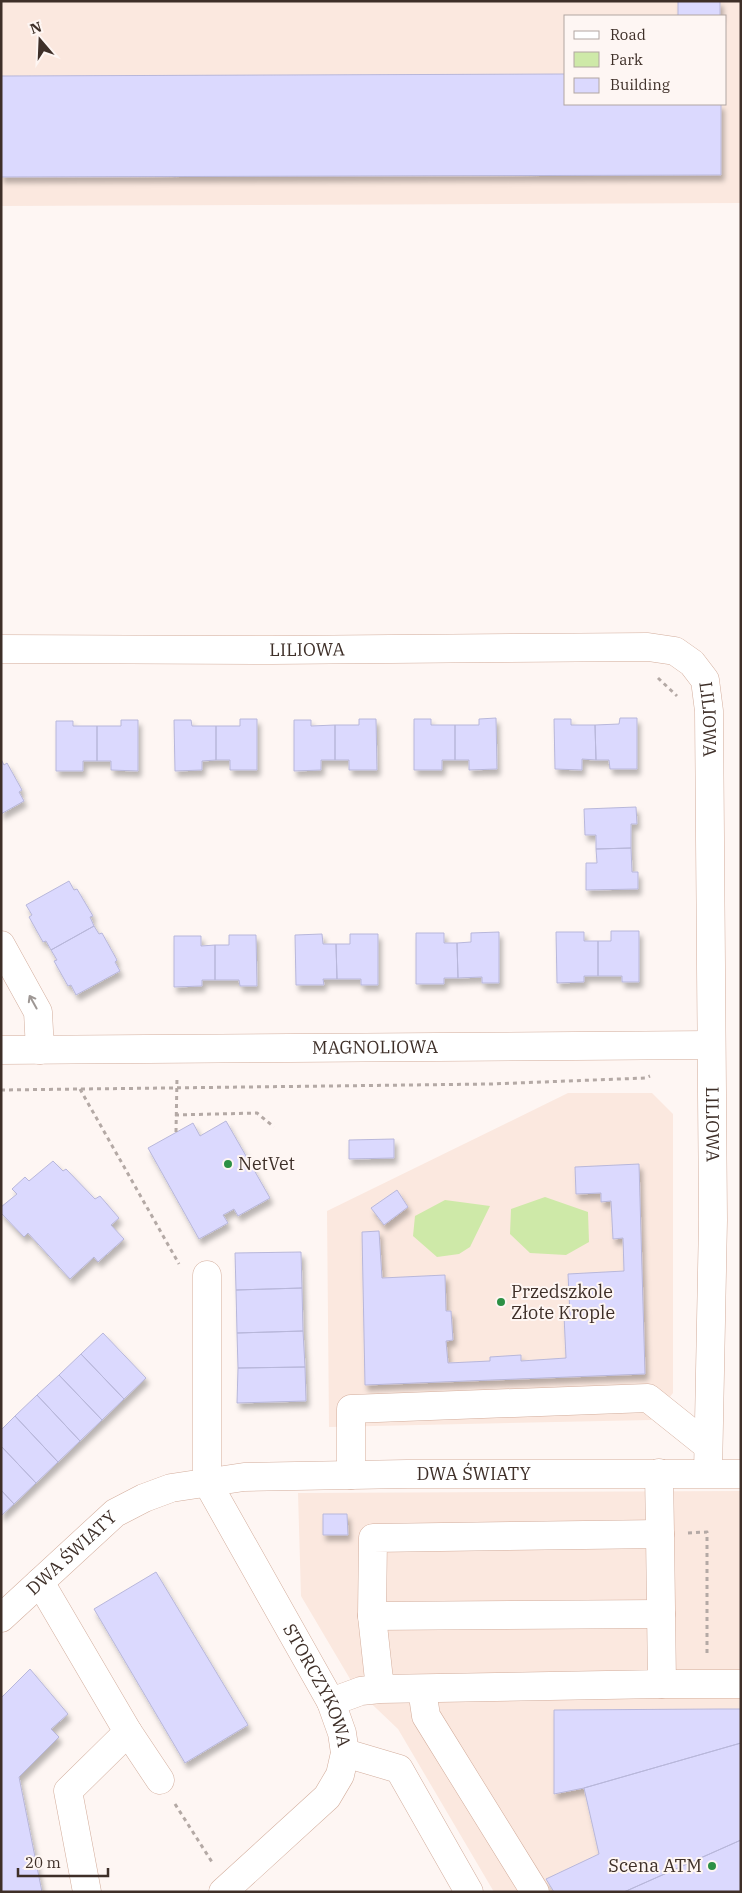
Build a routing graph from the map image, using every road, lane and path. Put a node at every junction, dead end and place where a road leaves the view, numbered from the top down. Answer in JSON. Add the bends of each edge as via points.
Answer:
{"nodes":[{"id":1,"x":1,"y":649,"type":"edge"},
{"id":2,"x":653,"y":674,"type":"dead end"},
{"id":3,"x":681,"y":699,"type":"dead end"},
{"id":4,"x":1,"y":945,"type":"edge"},
{"id":5,"x":711,"y":1045,"type":"junction"},
{"id":6,"x":177,"y":1048,"type":"junction"},
{"id":7,"x":1,"y":1050,"type":"edge"},
{"id":8,"x":40,"y":1050,"type":"junction"},
{"id":9,"x":652,"y":1076,"type":"dead end"},
{"id":10,"x":80,"y":1088,"type":"junction"},
{"id":11,"x":177,"y":1088,"type":"junction"},
{"id":12,"x":1,"y":1090,"type":"edge"},
{"id":13,"x":175,"y":1115,"type":"junction"},
{"id":14,"x":274,"y":1128,"type":"dead end"},
{"id":15,"x":176,"y":1132,"type":"dead end"},
{"id":16,"x":195,"y":1272,"type":"joint"},
{"id":17,"x":708,"y":1446,"type":"junction"},
{"id":18,"x":659,"y":1474,"type":"junction"},
{"id":19,"x":708,"y":1474,"type":"junction"},
{"id":20,"x":741,"y":1474,"type":"edge"},
{"id":21,"x":351,"y":1475,"type":"junction"},
{"id":22,"x":207,"y":1482,"type":"junction"},
{"id":23,"x":707,"y":1532,"type":"dead end"},
{"id":24,"x":660,"y":1534,"type":"junction"},
{"id":25,"x":40,"y":1582,"type":"junction"},
{"id":26,"x":661,"y":1614,"type":"junction"},
{"id":27,"x":372,"y":1616,"type":"junction"},
{"id":28,"x":1,"y":1618,"type":"edge"},
{"id":29,"x":662,"y":1684,"type":"junction"},
{"id":30,"x":707,"y":1684,"type":"junction"},
{"id":31,"x":741,"y":1684,"type":"edge"},
{"id":32,"x":380,"y":1689,"type":"junction"},
{"id":33,"x":422,"y":1689,"type":"junction"},
{"id":34,"x":330,"y":1702,"type":"junction"},
{"id":35,"x":128,"y":1732,"type":"junction"},
{"id":36,"x":345,"y":1753,"type":"junction"},
{"id":37,"x":160,"y":1780,"type":"joint"},
{"id":38,"x":227,"y":1890,"type":"edge"},
{"id":39,"x":87,"y":1892,"type":"edge"},
{"id":40,"x":469,"y":1892,"type":"edge"},
{"id":41,"x":535,"y":1892,"type":"edge"}],
"edges":[{"from":1,"to":5,"type":"street","name":"LILIOWA","via":[[648,647],[675,651],[692,663],[705,680],[709,711]]},
{"from":2,"to":3,"type":"path"},
{"from":8,"to":4,"type":"street","one_way":true,"via":[[38,1012]]},
{"from":5,"to":6,"type":"street","name":"MAGNOLIOWA"},
{"from":5,"to":17,"type":"street","name":"LILIOWA","via":[[713,1220]]},
{"from":6,"to":8,"type":"street","name":"MAGNOLIOWA"},
{"from":6,"to":11,"type":"path"},
{"from":7,"to":8,"type":"street","name":"MAGNOLIOWA"},
{"from":9,"to":11,"type":"path","via":[[491,1084]]},
{"from":10,"to":11,"type":"path"},
{"from":10,"to":12,"type":"path"},
{"from":10,"to":16,"type":"path"},
{"from":11,"to":13,"type":"path"},
{"from":13,"to":14,"type":"path","via":[[257,1113]]},
{"from":13,"to":15,"type":"path"},
{"from":16,"to":22,"type":"street"},
{"from":17,"to":19,"type":"street","name":"LILIOWA"},
{"from":17,"to":21,"type":"street","via":[[648,1398],[351,1409]]},
{"from":18,"to":19,"type":"street","name":"DWA ŚWIATY"},
{"from":18,"to":21,"type":"street","name":"DWA ŚWIATY"},
{"from":18,"to":24,"type":"street"},
{"from":19,"to":20,"type":"street","name":"DWA ŚWIATY"},
{"from":21,"to":22,"type":"street","name":"DWA ŚWIATY","via":[[244,1476]]},
{"from":22,"to":25,"type":"street","name":"DWA ŚWIATY","via":[[171,1488],[115,1513]]},
{"from":22,"to":34,"type":"street","name":"STORCZYKOWA"},
{"from":23,"to":30,"type":"path"},
{"from":24,"to":26,"type":"street"},
{"from":24,"to":27,"type":"street","via":[[373,1538]]},
{"from":25,"to":28,"type":"street","name":"DWA ŚWIATY"},
{"from":25,"to":35,"type":"street"},
{"from":26,"to":27,"type":"street"},
{"from":26,"to":29,"type":"street"},
{"from":27,"to":32,"type":"street"},
{"from":29,"to":30,"type":"street"},
{"from":29,"to":33,"type":"street"},
{"from":30,"to":31,"type":"street"},
{"from":32,"to":33,"type":"street"},
{"from":32,"to":34,"type":"street","via":[[361,1691]]},
{"from":33,"to":41,"type":"street","via":[[426,1716]]},
{"from":34,"to":36,"type":"street","name":"STORCZYKOWA","via":[[342,1733]]},
{"from":35,"to":37,"type":"street"},
{"from":35,"to":39,"type":"street","via":[[68,1791]]},
{"from":36,"to":38,"type":"street","name":"STORCZYKOWA","via":[[340,1775],[327,1797]]},
{"from":36,"to":40,"type":"street","via":[[398,1769]]},
{"from":37,"to":38,"type":"path"}]}
